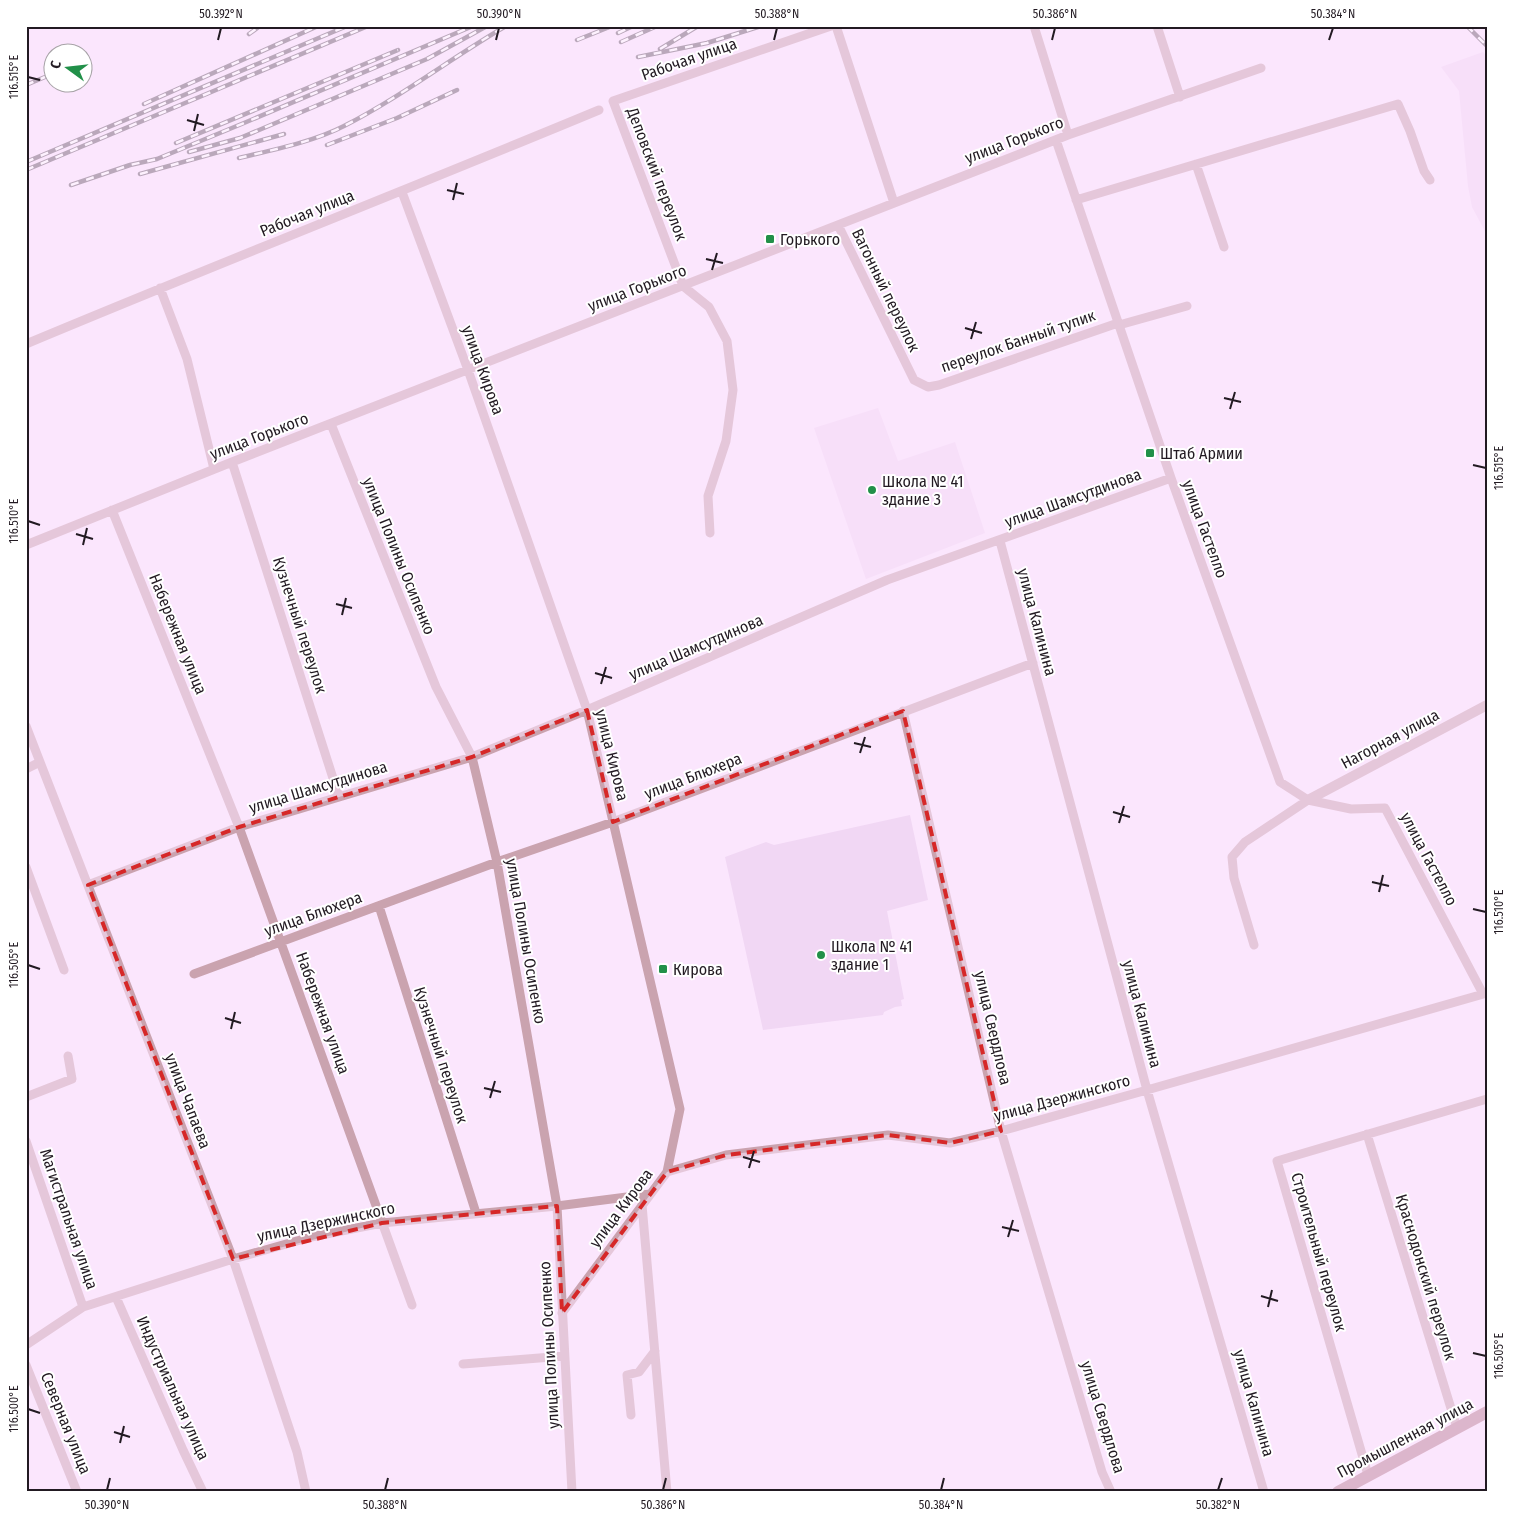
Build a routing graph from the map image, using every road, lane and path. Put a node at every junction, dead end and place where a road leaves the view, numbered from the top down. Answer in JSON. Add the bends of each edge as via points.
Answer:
{"nodes":[{"id":1,"x":831,"y":26,"type":"edge"},
{"id":2,"x":836,"y":26,"type":"edge"},
{"id":3,"x":1034,"y":26,"type":"edge"},
{"id":4,"x":1157,"y":26,"type":"edge"},
{"id":5,"x":1262,"y":68,"type":"dead end"},
{"id":6,"x":1180,"y":97,"type":"junction"},
{"id":7,"x":613,"y":101,"type":"joint"},
{"id":8,"x":599,"y":110,"type":"dead end"},
{"id":9,"x":1068,"y":135,"type":"junction"},
{"id":10,"x":1056,"y":140,"type":"junction"},
{"id":11,"x":1196,"y":164,"type":"junction"},
{"id":12,"x":1430,"y":180,"type":"dead end"},
{"id":13,"x":402,"y":192,"type":"junction"},
{"id":14,"x":1076,"y":200,"type":"junction"},
{"id":15,"x":894,"y":204,"type":"junction"},
{"id":16,"x":838,"y":225,"type":"junction"},
{"id":17,"x":1224,"y":247,"type":"dead end"},
{"id":18,"x":683,"y":286,"type":"junction"},
{"id":19,"x":160,"y":288,"type":"junction"},
{"id":20,"x":1187,"y":306,"type":"dead end"},
{"id":21,"x":1119,"y":324,"type":"junction"},
{"id":22,"x":26,"y":344,"type":"edge"},
{"id":23,"x":468,"y":370,"type":"junction"},
{"id":24,"x":928,"y":386,"type":"joint"},
{"id":25,"x":331,"y":424,"type":"junction"},
{"id":26,"x":232,"y":462,"type":"junction"},
{"id":27,"x":214,"y":469,"type":"junction"},
{"id":28,"x":1171,"y":478,"type":"junction"},
{"id":29,"x":112,"y":510,"type":"junction"},
{"id":30,"x":710,"y":533,"type":"dead end"},
{"id":31,"x":1000,"y":541,"type":"junction"},
{"id":32,"x":26,"y":545,"type":"edge"},
{"id":33,"x":1033,"y":663,"type":"junction"},
{"id":34,"x":1487,"y":704,"type":"edge"},
{"id":35,"x":587,"y":710,"type":"junction"},
{"id":36,"x":903,"y":711,"type":"junction"},
{"id":37,"x":26,"y":726,"type":"edge"},
{"id":38,"x":472,"y":757,"type":"junction"},
{"id":39,"x":40,"y":762,"type":"junction"},
{"id":40,"x":26,"y":769,"type":"edge"},
{"id":41,"x":339,"y":797,"type":"junction"},
{"id":42,"x":1308,"y":800,"type":"junction"},
{"id":43,"x":613,"y":822,"type":"junction"},
{"id":44,"x":239,"y":827,"type":"junction"},
{"id":45,"x":497,"y":862,"type":"junction"},
{"id":46,"x":26,"y":867,"type":"edge"},
{"id":47,"x":88,"y":885,"type":"junction"},
{"id":48,"x":379,"y":906,"type":"junction"},
{"id":49,"x":282,"y":941,"type":"junction"},
{"id":50,"x":1254,"y":945,"type":"dead end"},
{"id":51,"x":64,"y":970,"type":"dead end"},
{"id":52,"x":194,"y":974,"type":"dead end"},
{"id":53,"x":1485,"y":993,"type":"edge"},
{"id":54,"x":68,"y":1056,"type":"dead end"},
{"id":55,"x":1147,"y":1090,"type":"junction"},
{"id":56,"x":26,"y":1097,"type":"edge"},
{"id":57,"x":1487,"y":1099,"type":"edge"},
{"id":58,"x":1001,"y":1130,"type":"junction"},
{"id":59,"x":1367,"y":1134,"type":"junction"},
{"id":60,"x":26,"y":1141,"type":"edge"},
{"id":61,"x":667,"y":1172,"type":"junction"},
{"id":62,"x":650,"y":1194,"type":"junction"},
{"id":63,"x":642,"y":1205,"type":"junction"},
{"id":64,"x":557,"y":1206,"type":"junction"},
{"id":65,"x":476,"y":1213,"type":"junction"},
{"id":66,"x":382,"y":1223,"type":"junction"},
{"id":67,"x":234,"y":1259,"type":"junction"},
{"id":68,"x":116,"y":1297,"type":"junction"},
{"id":69,"x":412,"y":1305,"type":"dead end"},
{"id":70,"x":83,"y":1307,"type":"junction"},
{"id":71,"x":562,"y":1313,"type":"junction"},
{"id":72,"x":26,"y":1345,"type":"edge"},
{"id":73,"x":655,"y":1351,"type":"junction"},
{"id":74,"x":564,"y":1356,"type":"junction"},
{"id":75,"x":463,"y":1364,"type":"dead end"},
{"id":76,"x":26,"y":1365,"type":"edge"},
{"id":77,"x":1487,"y":1412,"type":"edge"},
{"id":78,"x":631,"y":1415,"type":"dead end"},
{"id":79,"x":1456,"y":1428,"type":"junction"},
{"id":80,"x":1368,"y":1475,"type":"junction"},
{"id":81,"x":77,"y":1492,"type":"edge"},
{"id":82,"x":203,"y":1492,"type":"edge"},
{"id":83,"x":306,"y":1492,"type":"edge"},
{"id":84,"x":572,"y":1492,"type":"edge"},
{"id":85,"x":667,"y":1492,"type":"edge"},
{"id":86,"x":1111,"y":1492,"type":"edge"},
{"id":87,"x":1264,"y":1492,"type":"edge"},
{"id":88,"x":1338,"y":1492,"type":"edge"}],
"edges":[{"from":1,"to":7,"type":"street","name":"Рабочая улица"},
{"from":2,"to":15,"type":"street"},
{"from":3,"to":9,"type":"street"},
{"from":4,"to":6,"type":"street"},
{"from":5,"to":6,"type":"street","name":"улица Горького"},
{"from":6,"to":9,"type":"street","name":"улица Горького"},
{"from":7,"to":18,"type":"street","name":"Деповский переулок"},
{"from":8,"to":13,"type":"street","name":"Рабочая улица"},
{"from":9,"to":10,"type":"street","name":"улица Горького"},
{"from":10,"to":14,"type":"street","name":"улица Гастелло"},
{"from":10,"to":15,"type":"street","name":"улица Горького"},
{"from":11,"to":12,"type":"street","via":[[1398,104]]},
{"from":11,"to":14,"type":"street"},
{"from":11,"to":17,"type":"street"},
{"from":13,"to":19,"type":"street","name":"Рабочая улица"},
{"from":13,"to":23,"type":"street","name":"улица Кирова"},
{"from":14,"to":21,"type":"street","name":"улица Гастелло"},
{"from":15,"to":16,"type":"street","name":"улица Горького"},
{"from":16,"to":18,"type":"street","name":"улица Горького"},
{"from":16,"to":24,"type":"street","name":"Вагонный переулок","via":[[914,380]]},
{"from":18,"to":23,"type":"street","name":"улица Горького"},
{"from":18,"to":30,"type":"street","via":[[709,307],[728,341],[733,390],[726,441],[708,496]]},
{"from":19,"to":22,"type":"street","name":"Рабочая улица"},
{"from":19,"to":27,"type":"street","via":[[187,359]]},
{"from":20,"to":21,"type":"street","name":"переулок Банный тупик"},
{"from":21,"to":24,"type":"street","name":"переулок Банный тупик"},
{"from":21,"to":28,"type":"street","name":"улица Гастелло"},
{"from":23,"to":25,"type":"street","name":"улица Горького"},
{"from":23,"to":35,"type":"street","name":"улица Кирова"},
{"from":25,"to":26,"type":"street","name":"улица Горького"},
{"from":25,"to":38,"type":"street","name":"улица Полины Осипенко","via":[[436,688]]},
{"from":26,"to":27,"type":"street","name":"улица Горького"},
{"from":26,"to":41,"type":"street","name":"Кузнечный переулок"},
{"from":27,"to":29,"type":"street","name":"улица Горького"},
{"from":28,"to":31,"type":"street","name":"улица Шамсутдинова"},
{"from":28,"to":42,"type":"street","name":"улица Гастелло","via":[[1280,782]]},
{"from":29,"to":32,"type":"street","name":"улица Горького"},
{"from":29,"to":44,"type":"street","name":"Набережная улица"},
{"from":31,"to":33,"type":"street","name":"улица Калинина"},
{"from":31,"to":35,"type":"street","name":"улица Шамсутдинова","via":[[887,580]]},
{"from":33,"to":36,"type":"street","name":"улица Блюхера"},
{"from":33,"to":55,"type":"street","name":"улица Калинина"},
{"from":34,"to":42,"type":"street","name":"Нагорная улица"},
{"from":35,"to":38,"type":"street","name":"улица Шамсутдинова"},
{"from":35,"to":43,"type":"street","name":"улица Кирова"},
{"from":36,"to":43,"type":"street","name":"улица Блюхера"},
{"from":36,"to":58,"type":"street","name":"улица Свердлова"},
{"from":37,"to":39,"type":"street","name":"улица Чапаева"},
{"from":38,"to":41,"type":"street","name":"улица Шамсутдинова"},
{"from":38,"to":45,"type":"street","name":"улица Полины Осипенко"},
{"from":39,"to":40,"type":"street"},
{"from":39,"to":47,"type":"street","name":"улица Чапаева"},
{"from":41,"to":44,"type":"street","name":"улица Шамсутдинова"},
{"from":42,"to":50,"type":"street","via":[[1245,842],[1232,857],[1234,878]]},
{"from":42,"to":53,"type":"street","name":"улица Гастелло","via":[[1351,809],[1385,808]]},
{"from":43,"to":45,"type":"street","name":"улица Блюхера"},
{"from":43,"to":61,"type":"street","name":"улица Кирова","via":[[680,1109]]},
{"from":44,"to":47,"type":"street","name":"улица Шамсутдинова"},
{"from":44,"to":49,"type":"street","name":"Набережная улица"},
{"from":45,"to":48,"type":"street","name":"улица Блюхера"},
{"from":45,"to":64,"type":"street","name":"улица Полины Осипенко"},
{"from":46,"to":51,"type":"street"},
{"from":47,"to":67,"type":"street","name":"улица Чапаева"},
{"from":48,"to":49,"type":"street","name":"улица Блюхера"},
{"from":48,"to":65,"type":"street","name":"Кузнечный переулок"},
{"from":49,"to":52,"type":"street","name":"улица Блюхера"},
{"from":49,"to":66,"type":"street","name":"Набережная улица"},
{"from":53,"to":55,"type":"street","name":"улица Дзержинского"},
{"from":54,"to":56,"type":"street","via":[[72,1079]]},
{"from":55,"to":58,"type":"street","name":"улица Дзержинского"},
{"from":55,"to":87,"type":"street","name":"улица Калинина"},
{"from":57,"to":59,"type":"street","name":"Строительный переулок"},
{"from":58,"to":61,"type":"street","name":"улица Дзержинского","via":[[950,1143],[888,1135],[869,1137],[726,1156]]},
{"from":58,"to":86,"type":"street","name":"улица Свердлова","via":[[1102,1472]]},
{"from":59,"to":79,"type":"street","name":"Краснодонский переулок"},
{"from":59,"to":80,"type":"street","name":"Строительный переулок","via":[[1277,1161]]},
{"from":60,"to":70,"type":"street","name":"Магистральная улица"},
{"from":61,"to":62,"type":"street","name":"улица Кирова"},
{"from":62,"to":63,"type":"street","name":"улица Кирова"},
{"from":62,"to":64,"type":"street","name":"улица Дзержинского"},
{"from":63,"to":71,"type":"street","name":"улица Кирова"},
{"from":63,"to":73,"type":"street"},
{"from":64,"to":65,"type":"street","name":"улица Дзержинского"},
{"from":64,"to":71,"type":"street","name":"улица Полины Осипенко"},
{"from":65,"to":66,"type":"street","name":"улица Дзержинского"},
{"from":66,"to":67,"type":"street","name":"улица Дзержинского","via":[[311,1237]]},
{"from":66,"to":69,"type":"street","name":"Набережная улица"},
{"from":67,"to":68,"type":"street","name":"улица Дзержинского"},
{"from":67,"to":83,"type":"street","name":"улица Чапаева","via":[[297,1452]]},
{"from":68,"to":70,"type":"street","name":"улица Дзержинского"},
{"from":68,"to":82,"type":"street","name":"Индустриальная улица"},
{"from":70,"to":72,"type":"street","name":"улица Дзержинского"},
{"from":71,"to":74,"type":"street","name":"улица Полины Осипенко"},
{"from":73,"to":78,"type":"street","via":[[639,1372],[628,1375]]},
{"from":73,"to":85,"type":"street"},
{"from":74,"to":75,"type":"street"},
{"from":74,"to":84,"type":"street","name":"улица Полины Осипенко"},
{"from":76,"to":81,"type":"street","name":"Северная улица"},
{"from":77,"to":79,"type":"main road","name":"Промышленная улица"},
{"from":79,"to":80,"type":"main road","name":"Промышленная улица"},
{"from":80,"to":88,"type":"main road","name":"Промышленная улица"}]}
